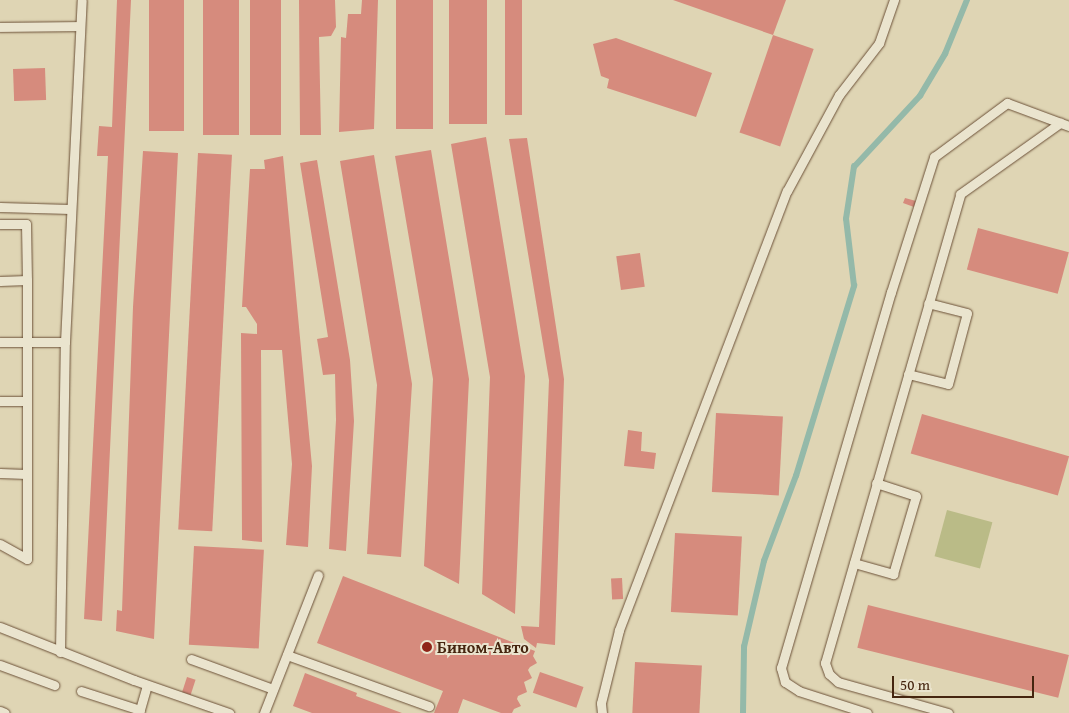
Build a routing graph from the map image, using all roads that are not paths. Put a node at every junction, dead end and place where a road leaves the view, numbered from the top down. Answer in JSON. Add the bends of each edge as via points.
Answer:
{"nodes":[{"id":1,"x":82,"y":0,"type":"edge"},
{"id":2,"x":894,"y":0,"type":"edge"},
{"id":3,"x":80,"y":26,"type":"junction"},
{"id":4,"x":0,"y":27,"type":"edge"},
{"id":5,"x":1064,"y":124,"type":"edge"},
{"id":6,"x":0,"y":207,"type":"edge"},
{"id":7,"x":70,"y":209,"type":"junction"},
{"id":8,"x":0,"y":224,"type":"edge"},
{"id":9,"x":27,"y":280,"type":"junction"},
{"id":10,"x":0,"y":281,"type":"edge"},
{"id":11,"x":928,"y":303,"type":"junction"},
{"id":12,"x":0,"y":342,"type":"edge"},
{"id":13,"x":26,"y":342,"type":"junction"},
{"id":14,"x":65,"y":342,"type":"junction"},
{"id":15,"x":908,"y":374,"type":"junction"},
{"id":16,"x":0,"y":401,"type":"edge"},
{"id":17,"x":26,"y":401,"type":"junction"},
{"id":18,"x":0,"y":473,"type":"edge"},
{"id":19,"x":26,"y":474,"type":"junction"},
{"id":20,"x":876,"y":483,"type":"junction"},
{"id":21,"x":0,"y":544,"type":"edge"},
{"id":22,"x":854,"y":563,"type":"junction"},
{"id":23,"x":318,"y":575,"type":"dead end"},
{"id":24,"x":0,"y":627,"type":"edge"},
{"id":25,"x":60,"y":652,"type":"junction"},
{"id":26,"x":287,"y":655,"type":"junction"},
{"id":27,"x":191,"y":659,"type":"dead end"},
{"id":28,"x":0,"y":665,"type":"edge"},
{"id":29,"x":54,"y":685,"type":"dead end"},
{"id":30,"x":147,"y":685,"type":"junction"},
{"id":31,"x":273,"y":689,"type":"junction"},
{"id":32,"x":81,"y":691,"type":"dead end"},
{"id":33,"x":429,"y":706,"type":"dead end"},
{"id":34,"x":0,"y":711,"type":"edge"},
{"id":35,"x":139,"y":712,"type":"edge"},
{"id":36,"x":5,"y":713,"type":"edge"},
{"id":37,"x":227,"y":713,"type":"edge"},
{"id":38,"x":264,"y":713,"type":"edge"},
{"id":39,"x":602,"y":713,"type":"edge"},
{"id":40,"x":867,"y":713,"type":"edge"},
{"id":41,"x":948,"y":713,"type":"edge"}],
"edges":[{"from":1,"to":3,"type":"lane"},
{"from":2,"to":39,"type":"lane","via":[[879,42],[839,96],[787,191],[619,630],[600,703]]},
{"from":3,"to":4,"type":"lane"},
{"from":3,"to":7,"type":"lane"},
{"from":5,"to":11,"type":"lane","via":[[960,194]]},
{"from":5,"to":40,"type":"lane","via":[[1007,103],[934,157],[781,668],[785,682],[799,691]]},
{"from":6,"to":7,"type":"lane"},
{"from":7,"to":14,"type":"lane"},
{"from":8,"to":9,"type":"lane","via":[[26,224]]},
{"from":9,"to":10,"type":"lane"},
{"from":9,"to":13,"type":"lane"},
{"from":11,"to":15,"type":"lane"},
{"from":11,"to":15,"type":"lane","via":[[967,313],[948,384]]},
{"from":12,"to":13,"type":"lane"},
{"from":13,"to":14,"type":"lane"},
{"from":13,"to":17,"type":"lane"},
{"from":14,"to":25,"type":"lane"},
{"from":15,"to":20,"type":"lane"},
{"from":16,"to":17,"type":"lane"},
{"from":17,"to":19,"type":"lane"},
{"from":18,"to":19,"type":"lane"},
{"from":19,"to":21,"type":"lane","via":[[27,559]]},
{"from":20,"to":22,"type":"lane"},
{"from":20,"to":22,"type":"lane","via":[[916,496],[914,505],[893,574]]},
{"from":22,"to":41,"type":"lane","via":[[825,662],[829,674],[838,682]]},
{"from":23,"to":26,"type":"lane"},
{"from":24,"to":25,"type":"lane"},
{"from":25,"to":30,"type":"lane"},
{"from":26,"to":31,"type":"lane"},
{"from":26,"to":33,"type":"lane"},
{"from":27,"to":31,"type":"lane"},
{"from":28,"to":29,"type":"lane"},
{"from":30,"to":35,"type":"lane"},
{"from":30,"to":37,"type":"lane"},
{"from":31,"to":38,"type":"lane"},
{"from":32,"to":35,"type":"lane"},
{"from":34,"to":36,"type":"lane"}]}
